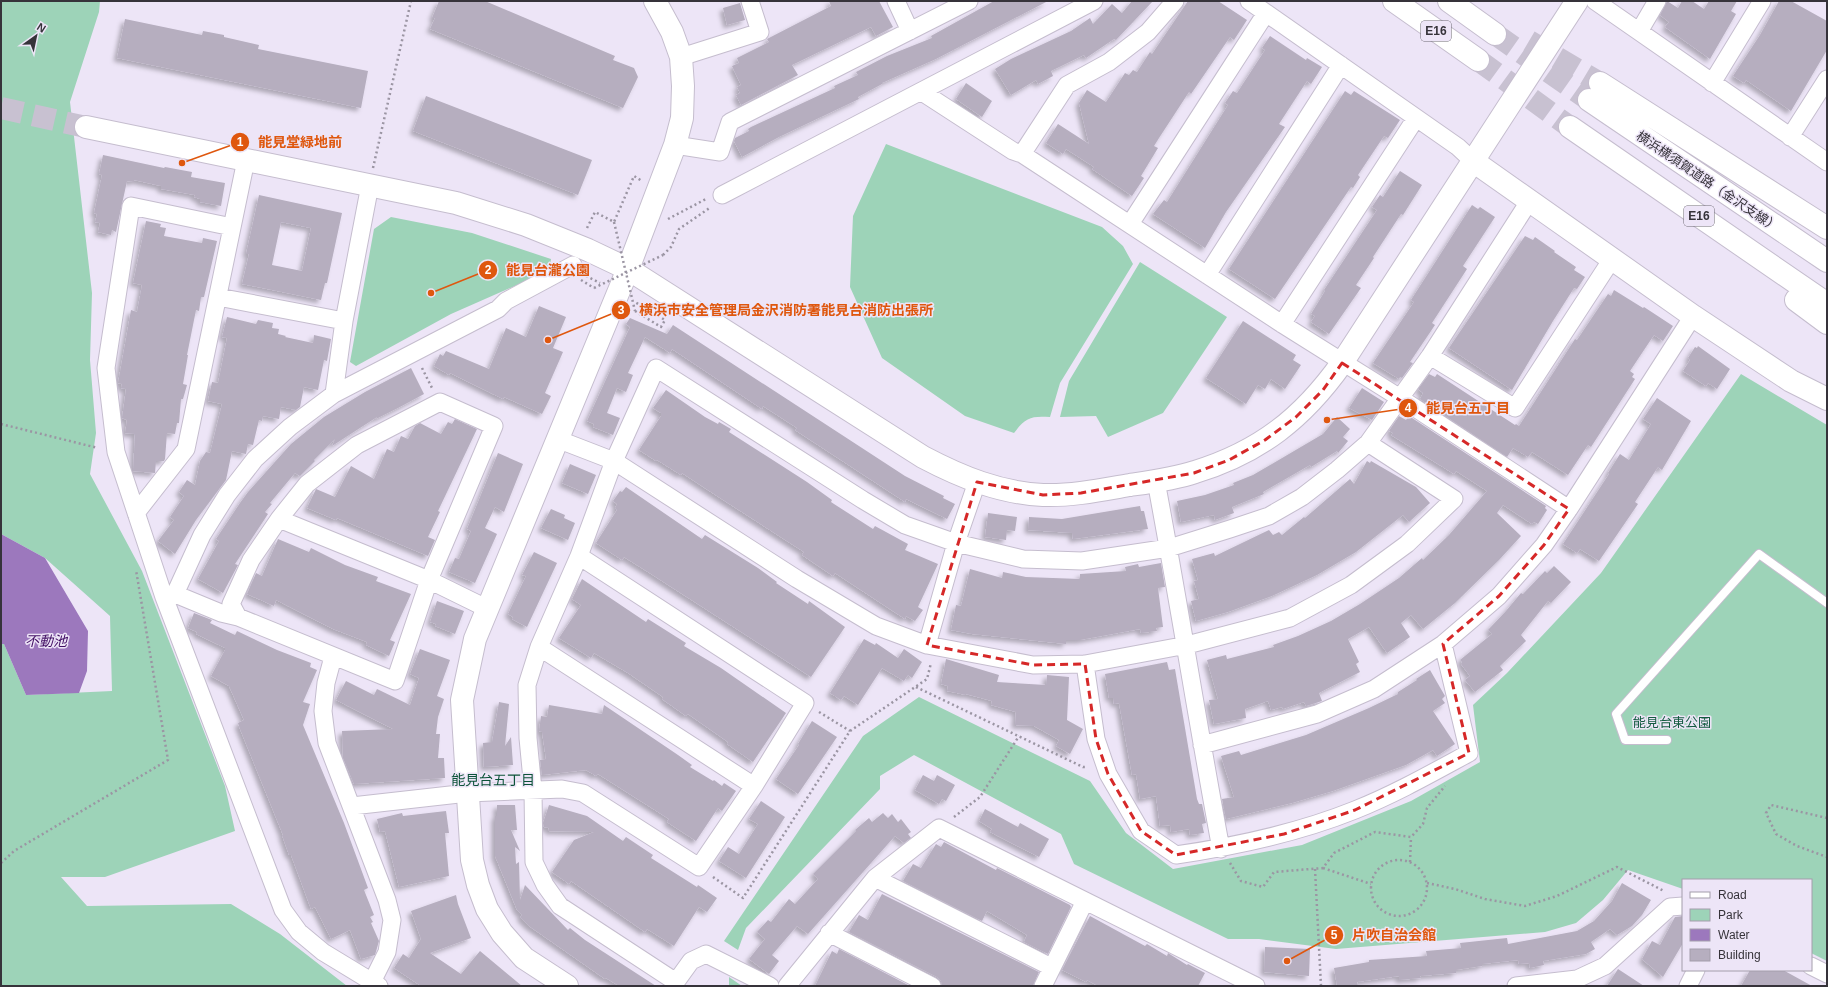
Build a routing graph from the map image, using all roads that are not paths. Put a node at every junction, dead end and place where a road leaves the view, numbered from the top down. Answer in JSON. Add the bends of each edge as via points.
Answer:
{"nodes":[{"id":1,"x":655,"y":1,"type":"edge"},
{"id":2,"x":750,"y":1,"type":"edge"},
{"id":3,"x":896,"y":1,"type":"edge"},
{"id":4,"x":969,"y":1,"type":"edge"},
{"id":5,"x":1094,"y":1,"type":"edge"},
{"id":6,"x":1175,"y":1,"type":"edge"},
{"id":7,"x":1249,"y":1,"type":"edge"},
{"id":8,"x":1394,"y":1,"type":"edge"},
{"id":9,"x":1449,"y":1,"type":"edge"},
{"id":10,"x":1464,"y":1,"type":"edge"},
{"id":11,"x":1577,"y":1,"type":"edge"},
{"id":12,"x":1595,"y":1,"type":"edge"},
{"id":13,"x":1657,"y":1,"type":"edge"},
{"id":14,"x":1762,"y":1,"type":"edge"},
{"id":15,"x":1266,"y":13,"type":"junction"},
{"id":16,"x":1640,"y":30,"type":"junction"},
{"id":17,"x":910,"y":31,"type":"junction"},
{"id":18,"x":681,"y":57,"type":"junction"},
{"id":19,"x":1478,"y":60,"type":"tunnel mouth"},
{"id":20,"x":1341,"y":65,"type":"junction"},
{"id":21,"x":1827,"y":79,"type":"edge"},
{"id":22,"x":1712,"y":83,"type":"junction"},
{"id":23,"x":922,"y":92,"type":"junction"},
{"id":24,"x":1416,"y":118,"type":"junction"},
{"id":25,"x":86,"y":127,"type":"tunnel mouth"},
{"id":26,"x":1570,"y":127,"type":"tunnel mouth"},
{"id":27,"x":1790,"y":138,"type":"junction"},
{"id":28,"x":1591,"y":142,"type":"junction"},
{"id":29,"x":675,"y":145,"type":"junction"},
{"id":30,"x":1022,"y":154,"type":"junction"},
{"id":31,"x":246,"y":160,"type":"junction"},
{"id":32,"x":1472,"y":161,"type":"junction"},
{"id":33,"x":1827,"y":162,"type":"edge"},
{"id":34,"x":371,"y":176,"type":"junction"},
{"id":35,"x":722,"y":195,"type":"road end"},
{"id":36,"x":1530,"y":200,"type":"junction"},
{"id":37,"x":1130,"y":224,"type":"junction"},
{"id":38,"x":232,"y":227,"type":"junction"},
{"id":39,"x":1827,"y":228,"type":"edge"},
{"id":40,"x":1612,"y":259,"type":"junction"},
{"id":41,"x":1827,"y":262,"type":"edge"},
{"id":42,"x":573,"y":265,"type":"dead end"},
{"id":43,"x":627,"y":271,"type":"junction"},
{"id":44,"x":1207,"y":275,"type":"junction"},
{"id":45,"x":218,"y":297,"type":"junction"},
{"id":46,"x":1827,"y":304,"type":"edge"},
{"id":47,"x":1694,"y":316,"type":"junction"},
{"id":48,"x":344,"y":322,"type":"junction"},
{"id":49,"x":1827,"y":323,"type":"edge"},
{"id":50,"x":1282,"y":324,"type":"junction"},
{"id":51,"x":1430,"y":356,"type":"junction"},
{"id":52,"x":1342,"y":363,"type":"junction"},
{"id":53,"x":334,"y":394,"type":"junction"},
{"id":54,"x":1400,"y":398,"type":"junction"},
{"id":55,"x":1827,"y":399,"type":"edge"},
{"id":56,"x":558,"y":439,"type":"junction"},
{"id":57,"x":1368,"y":443,"type":"junction"},
{"id":58,"x":614,"y":461,"type":"junction"},
{"id":59,"x":1156,"y":481,"type":"junction"},
{"id":60,"x":977,"y":482,"type":"junction"},
{"id":61,"x":1569,"y":509,"type":"junction"},
{"id":62,"x":136,"y":512,"type":"junction"},
{"id":63,"x":280,"y":519,"type":"junction"},
{"id":64,"x":956,"y":543,"type":"junction"},
{"id":65,"x":1169,"y":548,"type":"junction"},
{"id":66,"x":578,"y":556,"type":"junction"},
{"id":67,"x":429,"y":580,"type":"junction"},
{"id":68,"x":169,"y":595,"type":"junction"},
{"id":69,"x":1827,"y":603,"type":"edge"},
{"id":70,"x":486,"y":608,"type":"junction"},
{"id":71,"x":238,"y":617,"type":"junction"},
{"id":72,"x":1443,"y":644,"type":"junction"},
{"id":73,"x":1187,"y":645,"type":"junction"},
{"id":74,"x":930,"y":646,"type":"junction"},
{"id":75,"x":539,"y":647,"type":"junction"},
{"id":76,"x":333,"y":657,"type":"junction"},
{"id":77,"x":1085,"y":664,"type":"junction"},
{"id":78,"x":1667,"y":740,"type":"dead end"},
{"id":79,"x":1202,"y":745,"type":"junction"},
{"id":80,"x":754,"y":786,"type":"junction"},
{"id":81,"x":532,"y":790,"type":"junction"},
{"id":82,"x":468,"y":793,"type":"junction"},
{"id":83,"x":352,"y":806,"type":"junction"},
{"id":84,"x":1221,"y":849,"type":"junction"},
{"id":85,"x":875,"y":878,"type":"junction"},
{"id":86,"x":1085,"y":901,"type":"junction"},
{"id":87,"x":1677,"y":906,"type":"edge"},
{"id":88,"x":829,"y":934,"type":"junction"},
{"id":89,"x":1812,"y":966,"type":"edge"},
{"id":90,"x":1696,"y":971,"type":"edge"},
{"id":91,"x":1827,"y":974,"type":"edge"},
{"id":92,"x":1048,"y":980,"type":"edge"},
{"id":93,"x":675,"y":984,"type":"edge"},
{"id":94,"x":374,"y":985,"type":"edge"},
{"id":95,"x":567,"y":986,"type":"edge"},
{"id":96,"x":770,"y":986,"type":"edge"},
{"id":97,"x":786,"y":986,"type":"edge"},
{"id":98,"x":932,"y":986,"type":"edge"},
{"id":99,"x":1256,"y":986,"type":"edge"},
{"id":100,"x":1516,"y":986,"type":"edge"},
{"id":101,"x":1688,"y":986,"type":"edge"}],
"edges":[{"from":1,"to":18,"type":"main road","via":[[672,32]]},
{"from":2,"to":18,"type":"street","via":[[760,32]]},
{"from":3,"to":17,"type":"street"},
{"from":4,"to":17,"type":"street"},
{"from":5,"to":23,"type":"street"},
{"from":6,"to":30,"type":"street","via":[[1148,32],[1109,62],[1067,85]]},
{"from":7,"to":15,"type":"street"},
{"from":8,"to":19,"type":"main road","number":"E16"},
{"from":9,"to":10,"type":"main road","number":"E16","via":[[1499,30]]},
{"from":11,"to":32,"type":"main road"},
{"from":12,"to":16,"type":"street"},
{"from":13,"to":16,"type":"street"},
{"from":14,"to":22,"type":"street"},
{"from":15,"to":20,"type":"street"},
{"from":15,"to":37,"type":"street"},
{"from":16,"to":22,"type":"street"},
{"from":17,"to":29,"type":"street","via":[[730,122],[720,152]]},
{"from":18,"to":29,"type":"main road","via":[[682,118]]},
{"from":20,"to":24,"type":"street"},
{"from":20,"to":44,"type":"street"},
{"from":21,"to":27,"type":"street"},
{"from":22,"to":27,"type":"street"},
{"from":23,"to":30,"type":"street","via":[[1013,151]]},
{"from":23,"to":35,"type":"street"},
{"from":24,"to":32,"type":"street","via":[[1458,147]]},
{"from":24,"to":50,"type":"street"},
{"from":25,"to":31,"type":"main road"},
{"from":26,"to":28,"type":"main road","number":"E16"},
{"from":27,"to":33,"type":"street"},
{"from":28,"to":46,"type":"main road","number":"E16"},
{"from":28,"to":49,"type":"main road"},
{"from":29,"to":43,"type":"main road"},
{"from":30,"to":37,"type":"street"},
{"from":31,"to":34,"type":"main road"},
{"from":31,"to":38,"type":"street"},
{"from":32,"to":36,"type":"main road"},
{"from":32,"to":52,"type":"main road"},
{"from":34,"to":43,"type":"main road","via":[[526,225],[588,250]]},
{"from":34,"to":48,"type":"street"},
{"from":36,"to":40,"type":"main road"},
{"from":36,"to":51,"type":"street"},
{"from":37,"to":44,"type":"street"},
{"from":38,"to":45,"type":"street"},
{"from":38,"to":62,"type":"street","via":[[131,206],[106,368],[116,452]]},
{"from":39,"to":41,"type":"main road","name":"横浜横須賀道路（金沢支線）","number":"E16","via":[[1594,92]]},
{"from":40,"to":47,"type":"main road"},
{"from":40,"to":51,"type":"street","via":[[1515,408]]},
{"from":42,"to":53,"type":"street","via":[[506,301],[498,309]]},
{"from":43,"to":56,"type":"main road"},
{"from":43,"to":60,"type":"main road","via":[[923,457],[950,472]]},
{"from":44,"to":50,"type":"street"},
{"from":45,"to":48,"type":"street"},
{"from":45,"to":62,"type":"street","via":[[186,449]]},
{"from":47,"to":55,"type":"main road","via":[[1791,381]]},
{"from":47,"to":61,"type":"street"},
{"from":48,"to":53,"type":"street"},
{"from":50,"to":52,"type":"street"},
{"from":51,"to":54,"type":"street"},
{"from":52,"to":54,"type":"street"},
{"from":52,"to":59,"type":"main road","via":[[1323,390],[1296,417],[1265,440],[1229,460],[1194,473]]},
{"from":53,"to":68,"type":"street","via":[[285,432],[256,459],[232,489]]},
{"from":54,"to":57,"type":"street"},
{"from":54,"to":61,"type":"street"},
{"from":56,"to":58,"type":"street"},
{"from":56,"to":70,"type":"main road"},
{"from":57,"to":65,"type":"street","via":[[1302,497],[1269,516]]},
{"from":57,"to":73,"type":"street","via":[[1454,498],[1407,544],[1350,586],[1290,618]]},
{"from":58,"to":64,"type":"street","via":[[656,368],[905,525]]},
{"from":58,"to":66,"type":"street"},
{"from":58,"to":74,"type":"street","via":[[797,579],[876,626]]},
{"from":59,"to":60,"type":"main road","via":[[1081,493],[1043,495],[1009,491]]},
{"from":59,"to":65,"type":"street"},
{"from":60,"to":64,"type":"street"},
{"from":61,"to":72,"type":"street","via":[[1544,545],[1499,596]]},
{"from":62,"to":68,"type":"street"},
{"from":63,"to":67,"type":"street"},
{"from":63,"to":67,"type":"street","via":[[307,484],[356,445],[440,402],[494,426]]},
{"from":63,"to":71,"type":"street","via":[[251,560],[231,604]]},
{"from":64,"to":65,"type":"street","via":[[1023,559],[1082,561]]},
{"from":64,"to":74,"type":"street"},
{"from":65,"to":73,"type":"street"},
{"from":66,"to":75,"type":"street"},
{"from":66,"to":80,"type":"street","via":[[805,703]]},
{"from":67,"to":70,"type":"street"},
{"from":67,"to":76,"type":"street","via":[[395,681]]},
{"from":68,"to":71,"type":"street"},
{"from":68,"to":94,"type":"street","via":[[284,910],[299,932],[323,952]]},
{"from":69,"to":78,"type":"lane","via":[[1759,554],[1616,714],[1625,740]]},
{"from":70,"to":82,"type":"main road","via":[[474,639],[462,700]]},
{"from":71,"to":76,"type":"street"},
{"from":72,"to":79,"type":"street","via":[[1374,689],[1317,714]]},
{"from":72,"to":84,"type":"street","via":[[1469,753],[1408,786],[1355,810],[1284,834]]},
{"from":73,"to":77,"type":"street"},
{"from":73,"to":79,"type":"street"},
{"from":74,"to":77,"type":"street","via":[[1033,665]]},
{"from":75,"to":80,"type":"street"},
{"from":75,"to":81,"type":"street","via":[[527,685]]},
{"from":76,"to":83,"type":"street","via":[[326,683],[323,711],[327,743]]},
{"from":77,"to":84,"type":"street","via":[[1096,739],[1108,774],[1140,831],[1176,855]]},
{"from":79,"to":84,"type":"street"},
{"from":80,"to":81,"type":"street","via":[[699,867],[583,794],[562,789]]},
{"from":81,"to":82,"type":"street"},
{"from":81,"to":93,"type":"street","via":[[534,862],[545,885],[560,906]]},
{"from":82,"to":83,"type":"street"},
{"from":82,"to":95,"type":"main road","via":[[472,860],[487,909],[502,933],[524,958]]},
{"from":83,"to":94,"type":"street","via":[[392,920],[387,952]]},
{"from":85,"to":86,"type":"street","via":[[939,828]]},
{"from":85,"to":88,"type":"street"},
{"from":85,"to":92,"type":"street"},
{"from":86,"to":92,"type":"street"},
{"from":86,"to":99,"type":"street"},
{"from":87,"to":100,"type":"street","via":[[1605,966],[1577,979]]},
{"from":88,"to":97,"type":"street"},
{"from":88,"to":98,"type":"street"},
{"from":89,"to":91,"type":"street"},
{"from":90,"to":101,"type":"street"},
{"from":93,"to":96,"type":"street","via":[[691,961],[706,954]]}]}
